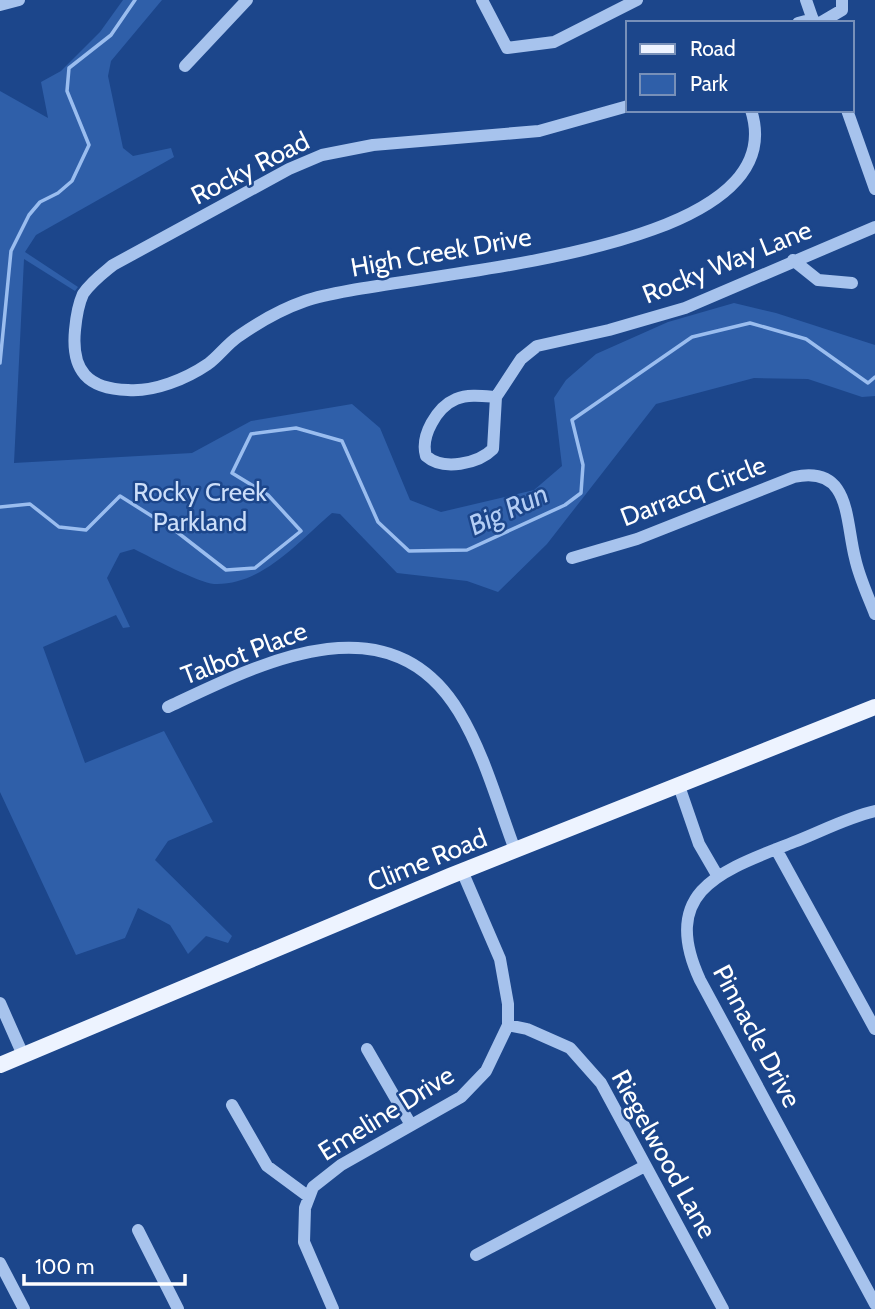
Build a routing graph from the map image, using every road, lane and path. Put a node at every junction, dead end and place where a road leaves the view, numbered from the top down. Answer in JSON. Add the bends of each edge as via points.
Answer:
{"nodes":[{"id":1,"x":247,"y":0,"type":"edge"},
{"id":2,"x":482,"y":0,"type":"edge"},
{"id":3,"x":637,"y":0,"type":"edge"},
{"id":4,"x":806,"y":0,"type":"edge"},
{"id":5,"x":842,"y":0,"type":"edge"},
{"id":6,"x":18,"y":1,"type":"edge"},
{"id":7,"x":0,"y":5,"type":"edge"},
{"id":8,"x":816,"y":21,"type":"edge"},
{"id":9,"x":185,"y":66,"type":"dead end"},
{"id":10,"x":626,"y":107,"type":"edge"},
{"id":11,"x":751,"y":112,"type":"edge"},
{"id":12,"x":848,"y":112,"type":"edge"},
{"id":13,"x":875,"y":189,"type":"edge"},
{"id":14,"x":875,"y":227,"type":"edge"},
{"id":15,"x":793,"y":260,"type":"junction"},
{"id":16,"x":852,"y":283,"type":"dead end"},
{"id":17,"x":88,"y":378,"type":"joint"},
{"id":18,"x":496,"y":397,"type":"junction"},
{"id":19,"x":572,"y":558,"type":"dead end"},
{"id":20,"x":875,"y":614,"type":"edge"},
{"id":21,"x":875,"y":707,"type":"edge"},
{"id":22,"x":168,"y":708,"type":"dead end"},
{"id":23,"x":679,"y":786,"type":"junction"},
{"id":24,"x":869,"y":813,"type":"edge"},
{"id":25,"x":776,"y":849,"type":"junction"},
{"id":26,"x":515,"y":850,"type":"junction"},
{"id":27,"x":462,"y":871,"type":"junction"},
{"id":28,"x":717,"y":875,"type":"junction"},
{"id":29,"x":0,"y":1003,"type":"edge"},
{"id":30,"x":508,"y":1025,"type":"junction"},
{"id":31,"x":875,"y":1029,"type":"edge"},
{"id":32,"x":367,"y":1049,"type":"dead end"},
{"id":33,"x":23,"y":1055,"type":"junction"},
{"id":34,"x":0,"y":1065,"type":"edge"},
{"id":35,"x":232,"y":1105,"type":"dead end"},
{"id":36,"x":411,"y":1125,"type":"junction"},
{"id":37,"x":645,"y":1167,"type":"junction"},
{"id":38,"x":309,"y":1197,"type":"junction"},
{"id":39,"x":138,"y":1230,"type":"dead end"},
{"id":40,"x":476,"y":1255,"type":"dead end"},
{"id":41,"x":0,"y":1263,"type":"edge"},
{"id":42,"x":875,"y":1304,"type":"edge"},
{"id":43,"x":24,"y":1309,"type":"edge"},
{"id":44,"x":178,"y":1309,"type":"edge"},
{"id":45,"x":334,"y":1309,"type":"edge"},
{"id":46,"x":723,"y":1309,"type":"edge"}],
"edges":[{"from":1,"to":9,"type":"street"},
{"from":2,"to":3,"type":"street","via":[[507,48],[554,42]]},
{"from":4,"to":8,"type":"street"},
{"from":5,"to":8,"type":"street","via":[[842,10]]},
{"from":6,"to":7,"type":"street"},
{"from":10,"to":17,"type":"street","name":"Rocky Road","via":[[539,131],[360,147],[322,155],[289,169],[95,278],[82,296],[74,342],[76,362]]},
{"from":11,"to":17,"type":"street","name":"High Creek Drive","via":[[754,148],[742,176],[721,197],[667,225],[585,250],[305,301],[248,330],[194,372],[149,388],[113,389]]},
{"from":12,"to":13,"type":"street"},
{"from":14,"to":15,"type":"street","name":"Rocky Way Lane"},
{"from":15,"to":16,"type":"street","via":[[818,280]]},
{"from":15,"to":18,"type":"street","name":"Rocky Way Lane","via":[[685,308],[537,346],[521,359]]},
{"from":18,"to":18,"type":"street","via":[[496,435],[493,449],[484,458],[443,465],[426,456],[425,436],[455,399]]},
{"from":19,"to":20,"type":"street","name":"Darracq Circle","via":[[813,474],[831,481],[843,500],[855,559]]},
{"from":21,"to":23,"type":"main road","name":"Clime Road"},
{"from":22,"to":26,"type":"street","name":"Talbot Place","via":[[308,650],[349,646],[373,648],[396,657],[433,680],[458,710]]},
{"from":23,"to":26,"type":"main road","name":"Clime Road"},
{"from":23,"to":28,"type":"street","via":[[699,844]]},
{"from":24,"to":25,"type":"street"},
{"from":25,"to":28,"type":"street"},
{"from":25,"to":31,"type":"street"},
{"from":26,"to":27,"type":"main road","name":"Clime Road"},
{"from":27,"to":30,"type":"street","name":"Emeline Drive","via":[[500,959]]},
{"from":27,"to":33,"type":"main road","name":"Clime Road"},
{"from":28,"to":42,"type":"street","name":"Pinnacle Drive","via":[[695,900],[689,916],[690,957]]},
{"from":29,"to":33,"type":"street"},
{"from":30,"to":36,"type":"street","name":"Emeline Drive","via":[[473,1086]]},
{"from":30,"to":37,"type":"street","name":"Riegelwood Lane","via":[[570,1048],[601,1083]]},
{"from":32,"to":36,"type":"street"},
{"from":33,"to":34,"type":"main road","name":"Clime Road"},
{"from":35,"to":38,"type":"street","via":[[267,1166]]},
{"from":36,"to":38,"type":"street","name":"Emeline Drive","via":[[329,1173]]},
{"from":37,"to":40,"type":"street"},
{"from":37,"to":46,"type":"street","name":"Riegelwood Lane"},
{"from":38,"to":45,"type":"street","via":[[303,1219],[304,1242]]},
{"from":39,"to":44,"type":"street"},
{"from":41,"to":43,"type":"street"}]}
